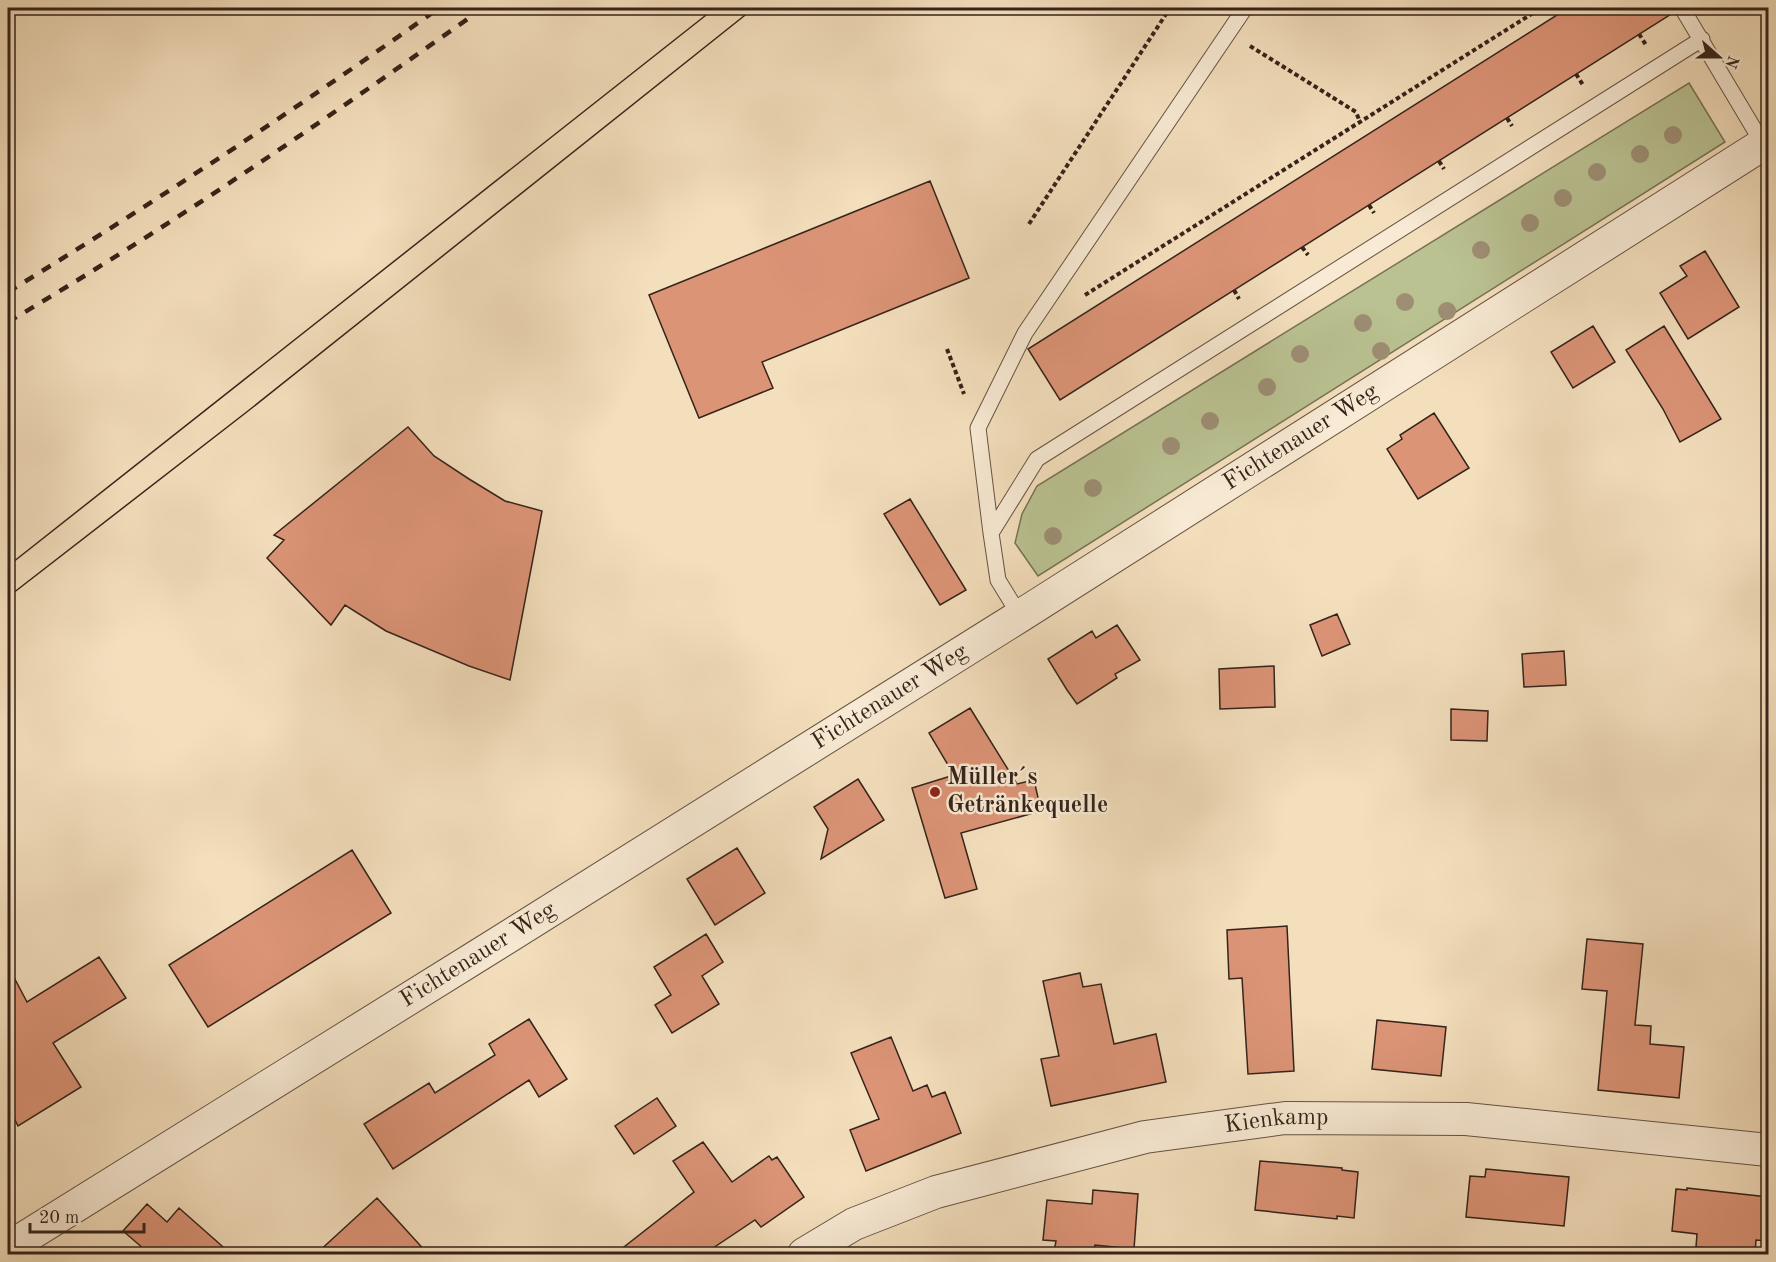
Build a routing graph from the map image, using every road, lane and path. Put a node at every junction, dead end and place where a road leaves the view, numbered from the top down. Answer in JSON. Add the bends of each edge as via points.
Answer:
{"nodes":[{"id":1,"x":1170,"y":8,"type":"edge"},
{"id":2,"x":1245,"y":8,"type":"edge"},
{"id":3,"x":1541,"y":8,"type":"edge"},
{"id":4,"x":1682,"y":8,"type":"edge"},
{"id":5,"x":1229,"y":32,"type":"junction"},
{"id":6,"x":1701,"y":39,"type":"junction"},
{"id":7,"x":1360,"y":122,"type":"junction"},
{"id":8,"x":1766,"y":142,"type":"edge"},
{"id":9,"x":1029,"y":224,"type":"dead end"},
{"id":10,"x":1084,"y":296,"type":"dead end"},
{"id":11,"x":947,"y":349,"type":"dead end"},
{"id":12,"x":978,"y":428,"type":"junction"},
{"id":13,"x":991,"y":533,"type":"junction"},
{"id":14,"x":1020,"y":616,"type":"junction"},
{"id":15,"x":1768,"y":1150,"type":"edge"},
{"id":16,"x":21,"y":1247,"type":"edge"},
{"id":17,"x":804,"y":1254,"type":"edge"}],
"edges":[{"from":1,"to":9,"type":"path"},
{"from":2,"to":5,"type":"lane"},
{"from":3,"to":7,"type":"path"},
{"from":4,"to":6,"type":"lane"},
{"from":5,"to":7,"type":"path","via":[[1356,112]]},
{"from":5,"to":12,"type":"lane","via":[[1025,333]]},
{"from":6,"to":8,"type":"lane"},
{"from":6,"to":13,"type":"lane","via":[[1037,459]]},
{"from":7,"to":10,"type":"path"},
{"from":8,"to":14,"type":"street","name":"Fichtenauer Weg"},
{"from":11,"to":12,"type":"path"},
{"from":12,"to":13,"type":"lane"},
{"from":13,"to":14,"type":"lane","via":[[998,580]]},
{"from":14,"to":16,"type":"street","name":"Fichtenauer Weg"},
{"from":15,"to":17,"type":"street","name":"Kienkamp","via":[[1466,1119],[1285,1118],[1145,1137],[936,1192],[854,1224]]}]}
